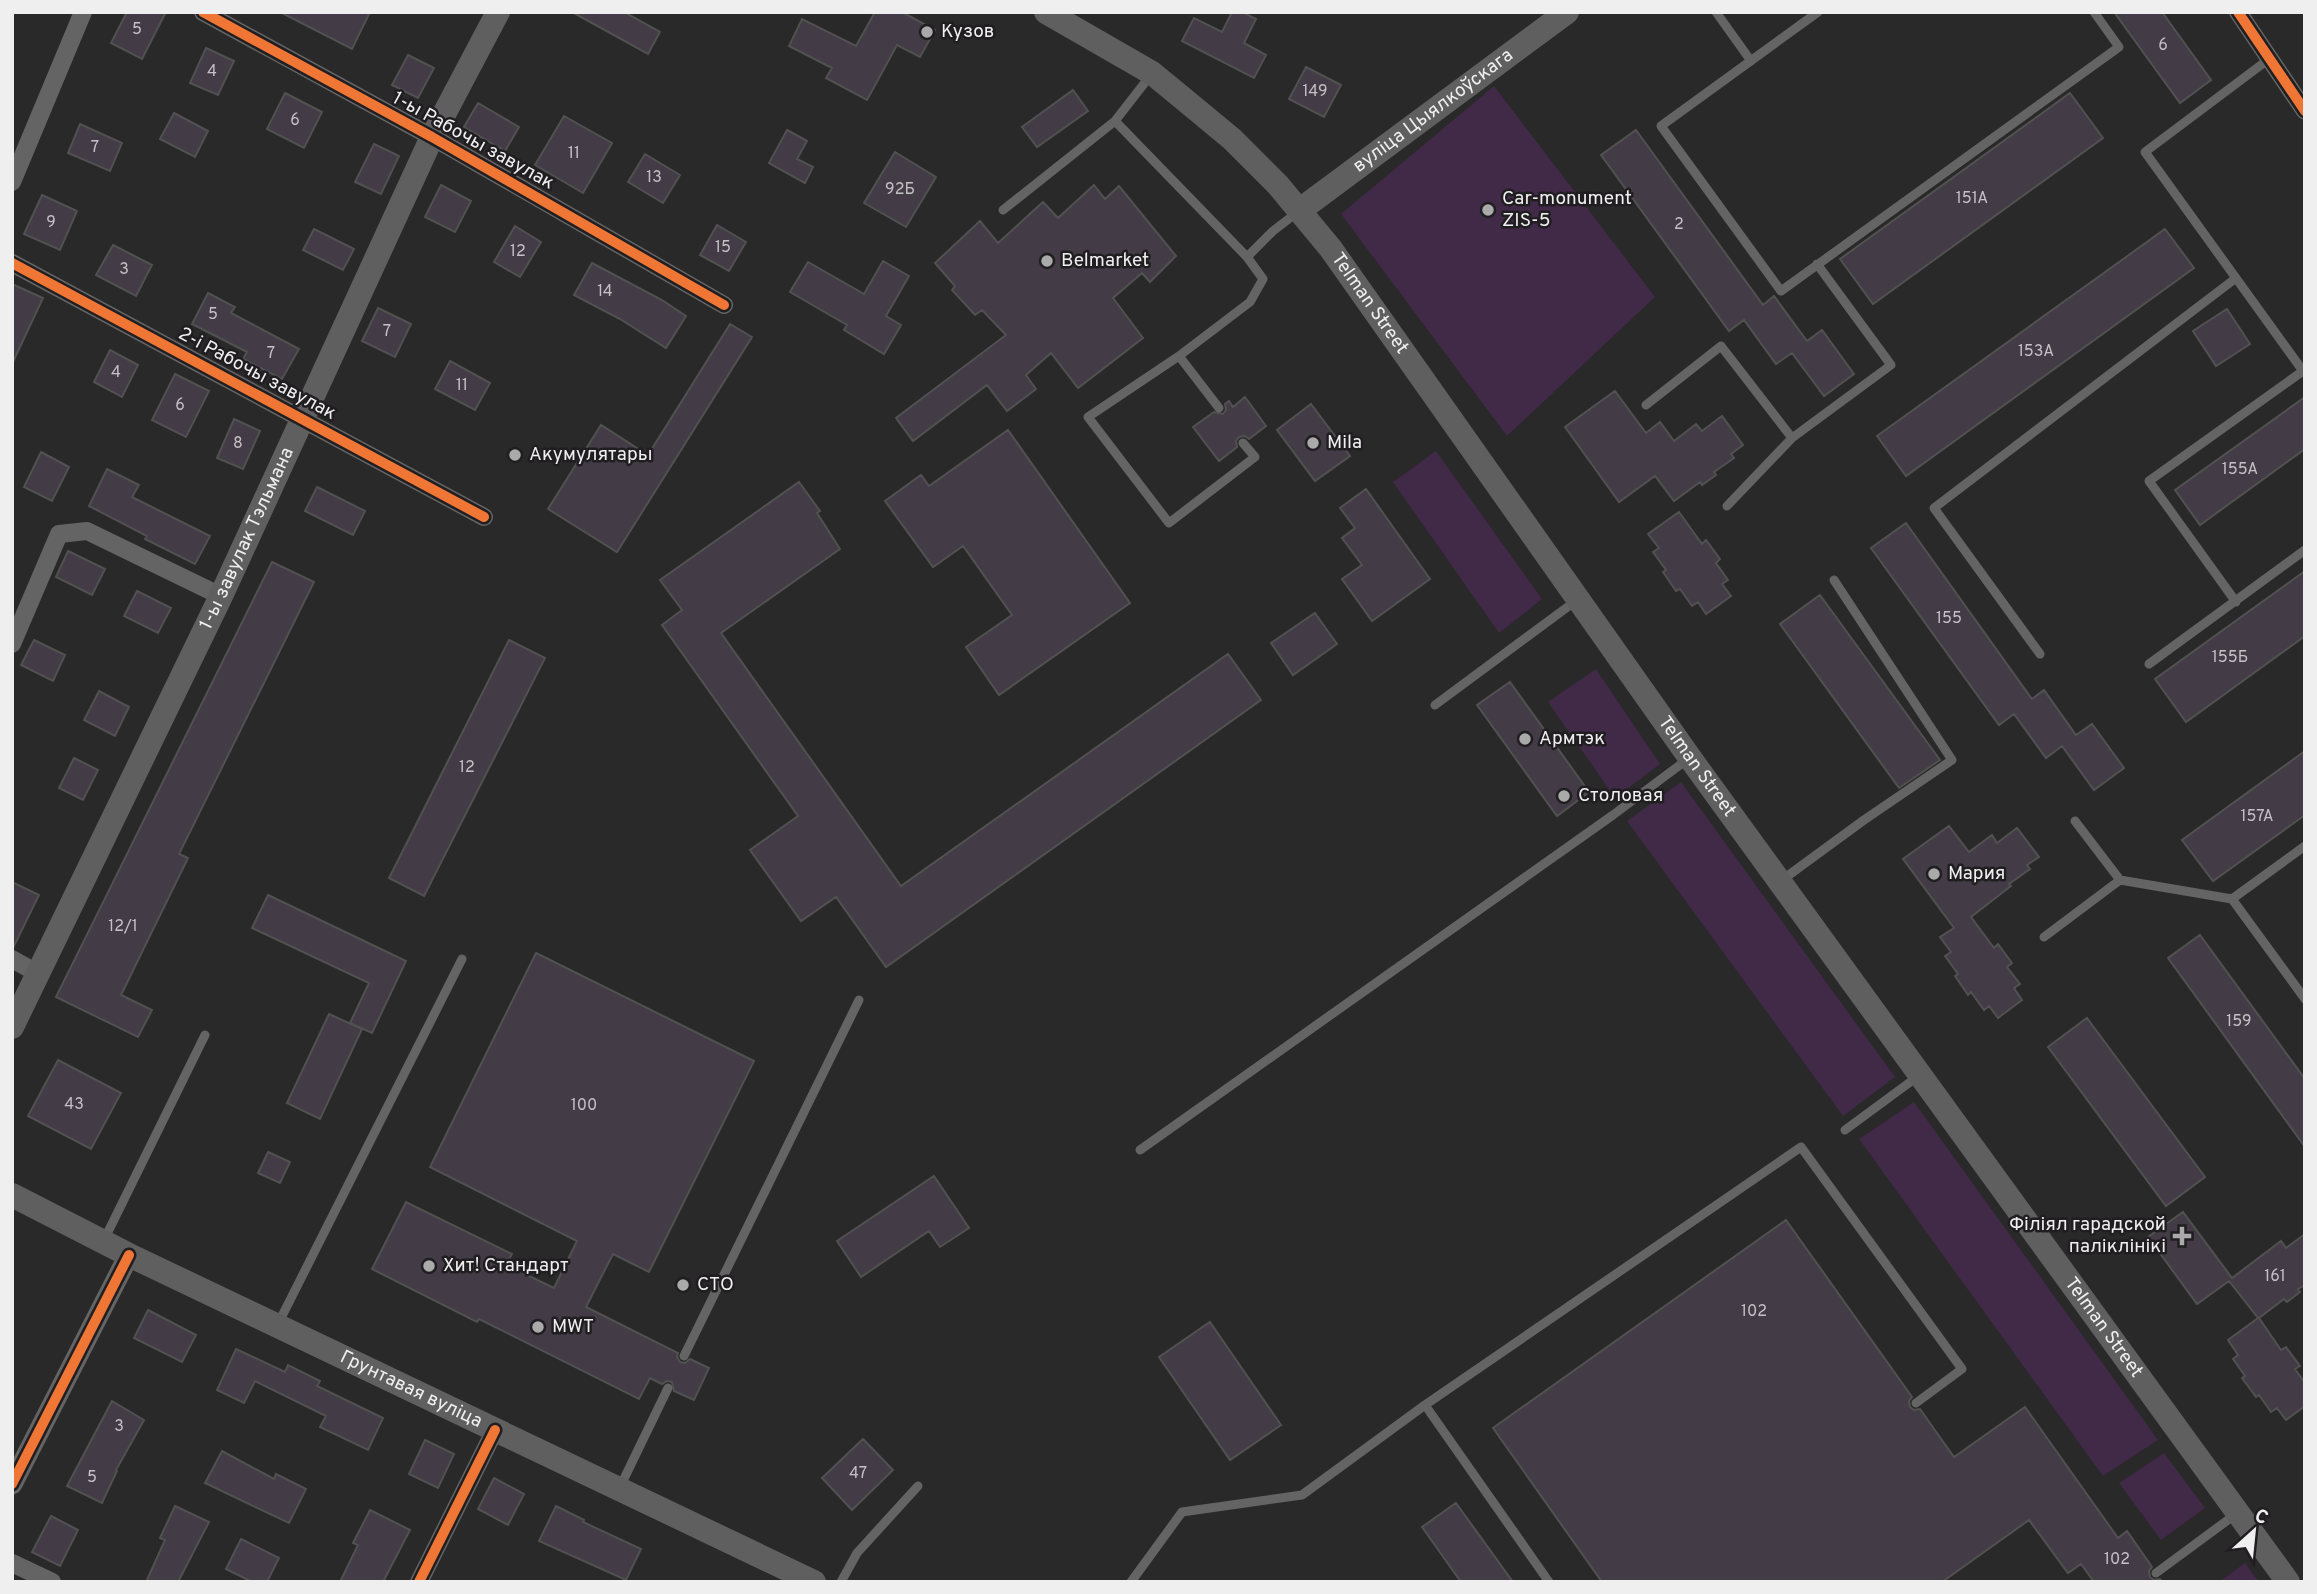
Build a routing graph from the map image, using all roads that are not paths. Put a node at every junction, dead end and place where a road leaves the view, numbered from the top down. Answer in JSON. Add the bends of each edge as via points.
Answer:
{"nodes":[{"id":1,"x":83,"y":12,"type":"edge"},
{"id":2,"x":203,"y":12,"type":"edge"},
{"id":3,"x":498,"y":12,"type":"edge"},
{"id":4,"x":1046,"y":12,"type":"edge"},
{"id":5,"x":1567,"y":12,"type":"edge"},
{"id":6,"x":1716,"y":12,"type":"edge"},
{"id":7,"x":1818,"y":12,"type":"edge"},
{"id":8,"x":2094,"y":12,"type":"edge"},
{"id":9,"x":2238,"y":12,"type":"edge"},
{"id":10,"x":2269,"y":59,"type":"junction"},
{"id":11,"x":1751,"y":61,"type":"junction"},
{"id":12,"x":1152,"y":73,"type":"junction"},
{"id":13,"x":2303,"y":104,"type":"edge"},
{"id":14,"x":1115,"y":121,"type":"junction"},
{"id":15,"x":432,"y":137,"type":"junction"},
{"id":16,"x":20,"y":140,"type":"edge"},
{"id":17,"x":12,"y":182,"type":"edge"},
{"id":18,"x":1003,"y":210,"type":"dead end"},
{"id":19,"x":1300,"y":210,"type":"junction"},
{"id":20,"x":1247,"y":257,"type":"junction"},
{"id":21,"x":12,"y":263,"type":"edge"},
{"id":22,"x":1817,"y":264,"type":"junction"},
{"id":23,"x":2236,"y":278,"type":"junction"},
{"id":24,"x":724,"y":305,"type":"dead end"},
{"id":25,"x":1179,"y":356,"type":"junction"},
{"id":26,"x":1646,"y":405,"type":"dead end"},
{"id":27,"x":1219,"y":408,"type":"dead end"},
{"id":28,"x":302,"y":418,"type":"junction"},
{"id":29,"x":1792,"y":438,"type":"junction"},
{"id":30,"x":1243,"y":443,"type":"dead end"},
{"id":31,"x":1727,"y":506,"type":"dead end"},
{"id":32,"x":484,"y":517,"type":"dead end"},
{"id":33,"x":2305,"y":550,"type":"edge"},
{"id":34,"x":1834,"y":580,"type":"dead end"},
{"id":35,"x":221,"y":596,"type":"junction"},
{"id":36,"x":1578,"y":599,"type":"junction"},
{"id":37,"x":2236,"y":601,"type":"junction"},
{"id":38,"x":12,"y":644,"type":"edge"},
{"id":39,"x":2040,"y":654,"type":"dead end"},
{"id":40,"x":2149,"y":664,"type":"dead end"},
{"id":41,"x":1435,"y":705,"type":"dead end"},
{"id":42,"x":1690,"y":758,"type":"junction"},
{"id":43,"x":2075,"y":821,"type":"dead end"},
{"id":44,"x":2305,"y":846,"type":"edge"},
{"id":45,"x":2120,"y":880,"type":"junction"},
{"id":46,"x":1780,"y":881,"type":"junction"},
{"id":47,"x":2232,"y":899,"type":"junction"},
{"id":48,"x":2044,"y":937,"type":"dead end"},
{"id":49,"x":12,"y":959,"type":"edge"},
{"id":50,"x":462,"y":959,"type":"dead end"},
{"id":51,"x":37,"y":973,"type":"junction"},
{"id":52,"x":2305,"y":999,"type":"edge"},
{"id":53,"x":859,"y":1000,"type":"dead end"},
{"id":54,"x":12,"y":1027,"type":"edge"},
{"id":55,"x":205,"y":1035,"type":"dead end"},
{"id":56,"x":1919,"y":1076,"type":"junction"},
{"id":57,"x":1845,"y":1130,"type":"dead end"},
{"id":58,"x":1140,"y":1150,"type":"dead end"},
{"id":59,"x":12,"y":1195,"type":"edge"},
{"id":60,"x":103,"y":1241,"type":"junction"},
{"id":61,"x":129,"y":1255,"type":"junction"},
{"id":62,"x":277,"y":1325,"type":"junction"},
{"id":63,"x":684,"y":1356,"type":"dead end"},
{"id":64,"x":668,"y":1388,"type":"dead end"},
{"id":65,"x":1916,"y":1404,"type":"dead end"},
{"id":66,"x":1425,"y":1405,"type":"junction"},
{"id":67,"x":495,"y":1430,"type":"junction"},
{"id":68,"x":12,"y":1484,"type":"edge"},
{"id":69,"x":918,"y":1486,"type":"dead end"},
{"id":70,"x":619,"y":1489,"type":"junction"},
{"id":71,"x":2238,"y":1513,"type":"junction"},
{"id":72,"x":12,"y":1563,"type":"edge"},
{"id":73,"x":2156,"y":1573,"type":"dead end"},
{"id":74,"x":52,"y":1582,"type":"edge"},
{"id":75,"x":419,"y":1582,"type":"edge"},
{"id":76,"x":814,"y":1582,"type":"edge"},
{"id":77,"x":841,"y":1582,"type":"edge"},
{"id":78,"x":1131,"y":1582,"type":"edge"},
{"id":79,"x":1549,"y":1582,"type":"edge"},
{"id":80,"x":2288,"y":1582,"type":"edge"}],
"edges":[{"from":1,"to":16,"type":"street"},
{"from":2,"to":15,"type":"street","name":"1-ы Рабочы завулак"},
{"from":3,"to":15,"type":"main road","name":"1-ы завулак Тэльмана"},
{"from":4,"to":12,"type":"main road","name":"Telman Street"},
{"from":5,"to":19,"type":"main road","name":"вуліца Цыялкоўскага"},
{"from":6,"to":11,"type":"lane"},
{"from":7,"to":11,"type":"lane"},
{"from":8,"to":22,"type":"lane","via":[[2119,47]]},
{"from":9,"to":10,"type":"street"},
{"from":10,"to":13,"type":"street"},
{"from":10,"to":23,"type":"lane","via":[[2146,152]]},
{"from":11,"to":22,"type":"lane","via":[[1661,125],[1781,291]]},
{"from":12,"to":14,"type":"lane"},
{"from":12,"to":19,"type":"main road","name":"Telman Street","via":[[1232,139]]},
{"from":14,"to":18,"type":"lane"},
{"from":14,"to":20,"type":"lane"},
{"from":15,"to":24,"type":"street","name":"1-ы Рабочы завулак"},
{"from":15,"to":28,"type":"main road","name":"1-ы завулак Тэльмана"},
{"from":16,"to":17,"type":"street"},
{"from":19,"to":20,"type":"lane"},
{"from":19,"to":36,"type":"main road","name":"Telman Street"},
{"from":20,"to":25,"type":"lane","via":[[1264,279],[1250,302]]},
{"from":21,"to":28,"type":"street","name":"2-і Рабочы завулак"},
{"from":22,"to":29,"type":"lane","via":[[1891,365]]},
{"from":23,"to":37,"type":"lane","via":[[2303,371],[2150,481]]},
{"from":23,"to":39,"type":"lane","via":[[1934,508]]},
{"from":25,"to":27,"type":"lane"},
{"from":25,"to":30,"type":"lane","via":[[1088,417],[1169,523],[1255,457]]},
{"from":26,"to":29,"type":"lane","via":[[1721,346]]},
{"from":28,"to":32,"type":"street","name":"2-і Рабочы завулак"},
{"from":28,"to":35,"type":"main road","name":"1-ы завулак Тэльмана"},
{"from":29,"to":31,"type":"lane"},
{"from":33,"to":37,"type":"lane"},
{"from":34,"to":46,"type":"lane","via":[[1952,760]]},
{"from":35,"to":38,"type":"street","via":[[86,531],[59,534]]},
{"from":35,"to":51,"type":"main road","name":"1-ы завулак Тэльмана"},
{"from":36,"to":41,"type":"lane"},
{"from":36,"to":42,"type":"main road","name":"Telman Street"},
{"from":37,"to":40,"type":"lane"},
{"from":42,"to":46,"type":"main road","name":"Telman Street"},
{"from":42,"to":58,"type":"lane"},
{"from":43,"to":45,"type":"lane"},
{"from":44,"to":47,"type":"lane"},
{"from":45,"to":47,"type":"lane"},
{"from":45,"to":48,"type":"lane"},
{"from":46,"to":56,"type":"main road","name":"Telman Street"},
{"from":47,"to":52,"type":"lane"},
{"from":49,"to":51,"type":"street"},
{"from":50,"to":62,"type":"lane"},
{"from":51,"to":54,"type":"main road","name":"1-ы завулак Тэльмана"},
{"from":53,"to":63,"type":"lane"},
{"from":55,"to":60,"type":"lane"},
{"from":56,"to":57,"type":"lane"},
{"from":56,"to":71,"type":"main road","name":"Telman Street"},
{"from":59,"to":60,"type":"main road","name":"Грунтавая вуліца"},
{"from":60,"to":61,"type":"main road","name":"Грунтавая вуліца"},
{"from":61,"to":62,"type":"main road","name":"Грунтавая вуліца"},
{"from":61,"to":68,"type":"street"},
{"from":62,"to":67,"type":"main road","name":"Грунтавая вуліца"},
{"from":64,"to":70,"type":"lane"},
{"from":65,"to":66,"type":"lane","via":[[1962,1369],[1801,1147]]},
{"from":66,"to":78,"type":"lane","via":[[1302,1495],[1182,1512]]},
{"from":66,"to":79,"type":"lane"},
{"from":67,"to":70,"type":"main road","name":"Грунтавая вуліца"},
{"from":67,"to":75,"type":"street"},
{"from":69,"to":77,"type":"lane","via":[[858,1553]]},
{"from":70,"to":76,"type":"main road","name":"Грунтавая вуліца"},
{"from":71,"to":73,"type":"lane"},
{"from":71,"to":80,"type":"main road","name":"Telman Street"},
{"from":72,"to":74,"type":"street"}]}
